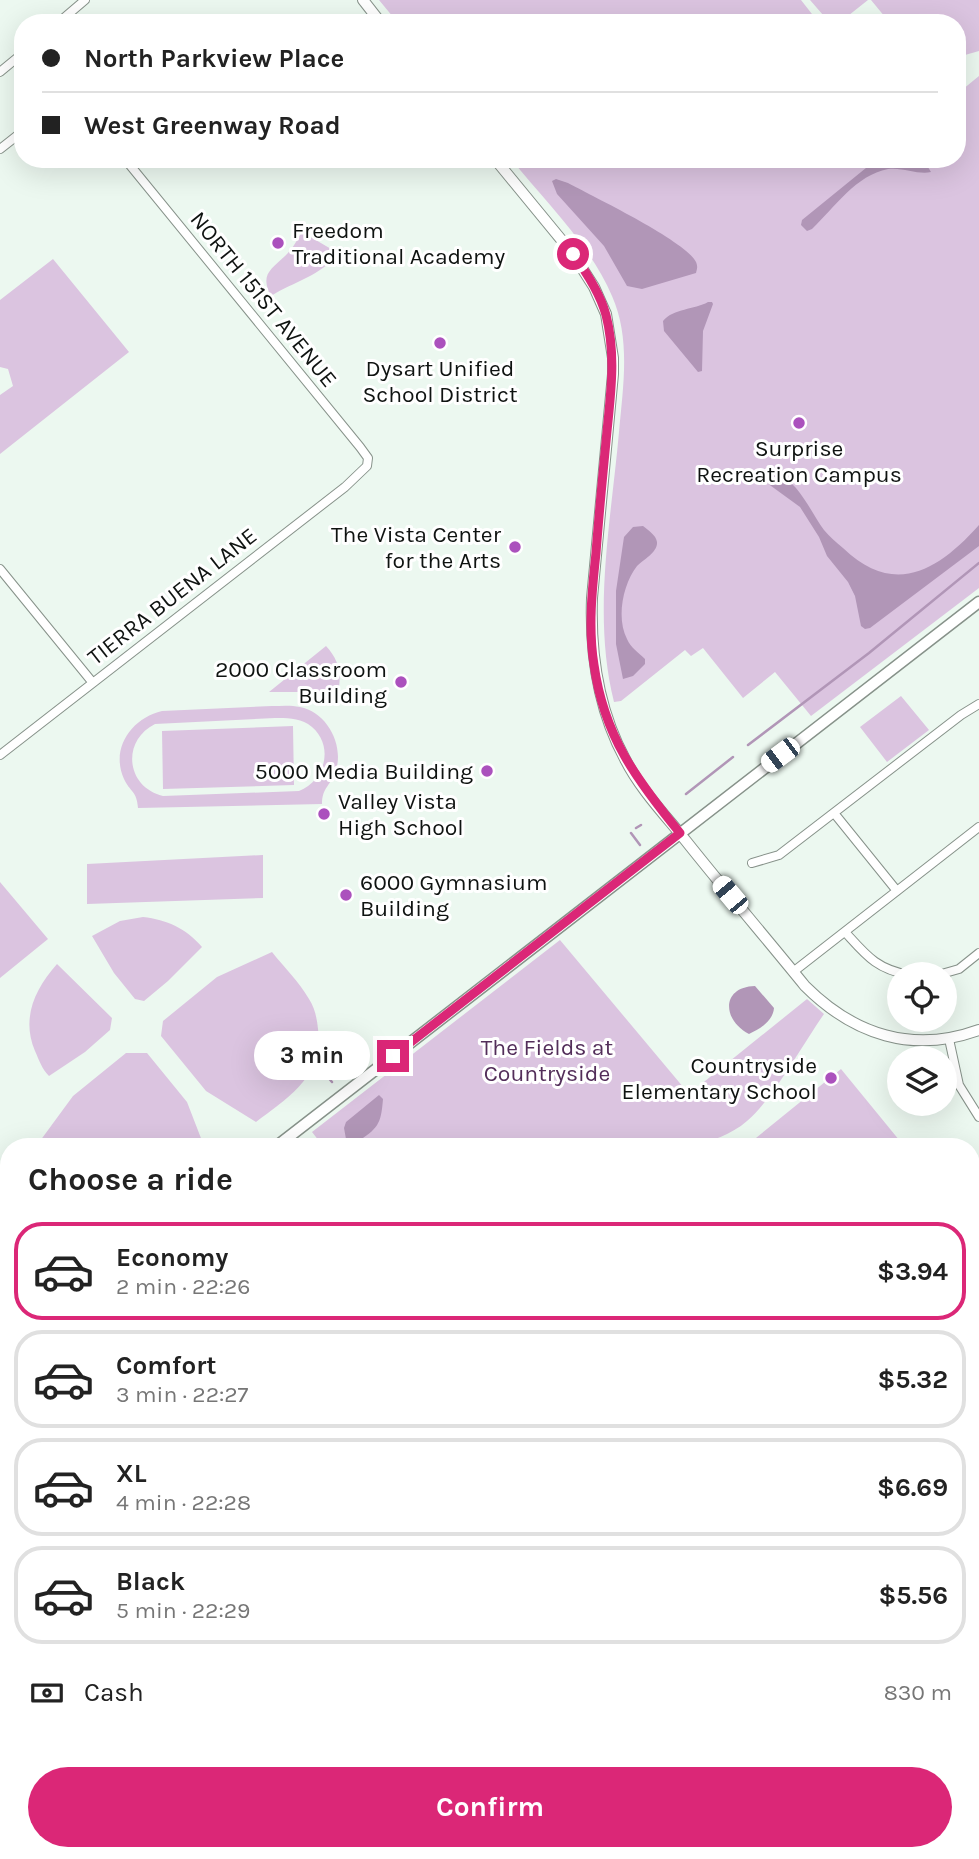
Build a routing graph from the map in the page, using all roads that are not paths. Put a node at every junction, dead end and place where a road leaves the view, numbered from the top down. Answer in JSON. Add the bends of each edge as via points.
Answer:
{"nodes":[{"id":1,"x":85,"y":0,"type":"edge"},
{"id":2,"x":363,"y":0,"type":"edge"},
{"id":3,"x":69,"y":14,"type":"edge"},
{"id":4,"x":375,"y":14,"type":"edge"},
{"id":5,"x":14,"y":60,"type":"edge"},
{"id":6,"x":0,"y":72,"type":"edge"},
{"id":7,"x":14,"y":138,"type":"edge"},
{"id":8,"x":0,"y":149,"type":"edge"},
{"id":9,"x":132,"y":168,"type":"edge"},
{"id":10,"x":502,"y":168,"type":"edge"},
{"id":11,"x":367,"y":466,"type":"joint"},
{"id":12,"x":0,"y":569,"type":"edge"},
{"id":13,"x":979,"y":601,"type":"edge"},
{"id":14,"x":93,"y":683,"type":"junction"},
{"id":15,"x":979,"y":704,"type":"edge"},
{"id":16,"x":0,"y":755,"type":"edge"},
{"id":17,"x":834,"y":813,"type":"junction"},
{"id":18,"x":979,"y":827,"type":"edge"},
{"id":19,"x":680,"y":833,"type":"junction"},
{"id":20,"x":752,"y":863,"type":"dead end"},
{"id":21,"x":897,"y":891,"type":"junction"},
{"id":22,"x":845,"y":932,"type":"junction"},
{"id":23,"x":979,"y":954,"type":"edge"},
{"id":24,"x":887,"y":969,"type":"edge"},
{"id":25,"x":957,"y":970,"type":"edge"},
{"id":26,"x":793,"y":972,"type":"junction"},
{"id":27,"x":979,"y":1030,"type":"edge"},
{"id":28,"x":948,"y":1038,"type":"junction"},
{"id":29,"x":979,"y":1117,"type":"edge"},
{"id":30,"x":287,"y":1138,"type":"edge"}],
"edges":[{"from":1,"to":3,"type":"street"},
{"from":2,"to":4,"type":"street"},
{"from":5,"to":6,"type":"street"},
{"from":7,"to":8,"type":"street"},
{"from":9,"to":11,"type":"street","name":"NORTH 151ST AVENUE","via":[[368,457]]},
{"from":10,"to":19,"type":"street","via":[[585,271],[606,314],[613,374],[592,598],[593,665],[607,720],[625,760]]},
{"from":11,"to":14,"type":"street","name":"TIERRA BUENA LANE"},
{"from":12,"to":14,"type":"street"},
{"from":13,"to":19,"type":"main road"},
{"from":14,"to":16,"type":"street","name":"TIERRA BUENA LANE"},
{"from":15,"to":17,"type":"street"},
{"from":17,"to":20,"type":"street","via":[[779,855]]},
{"from":17,"to":21,"type":"street"},
{"from":18,"to":21,"type":"street"},
{"from":19,"to":26,"type":"street"},
{"from":19,"to":30,"type":"main road"},
{"from":21,"to":22,"type":"street"},
{"from":22,"to":24,"type":"street","via":[[873,963]]},
{"from":22,"to":26,"type":"street"},
{"from":23,"to":25,"type":"street"},
{"from":26,"to":28,"type":"street","via":[[821,1002],[860,1027],[899,1038]]},
{"from":27,"to":28,"type":"street"},
{"from":28,"to":29,"type":"street","via":[[959,1085]]}]}
